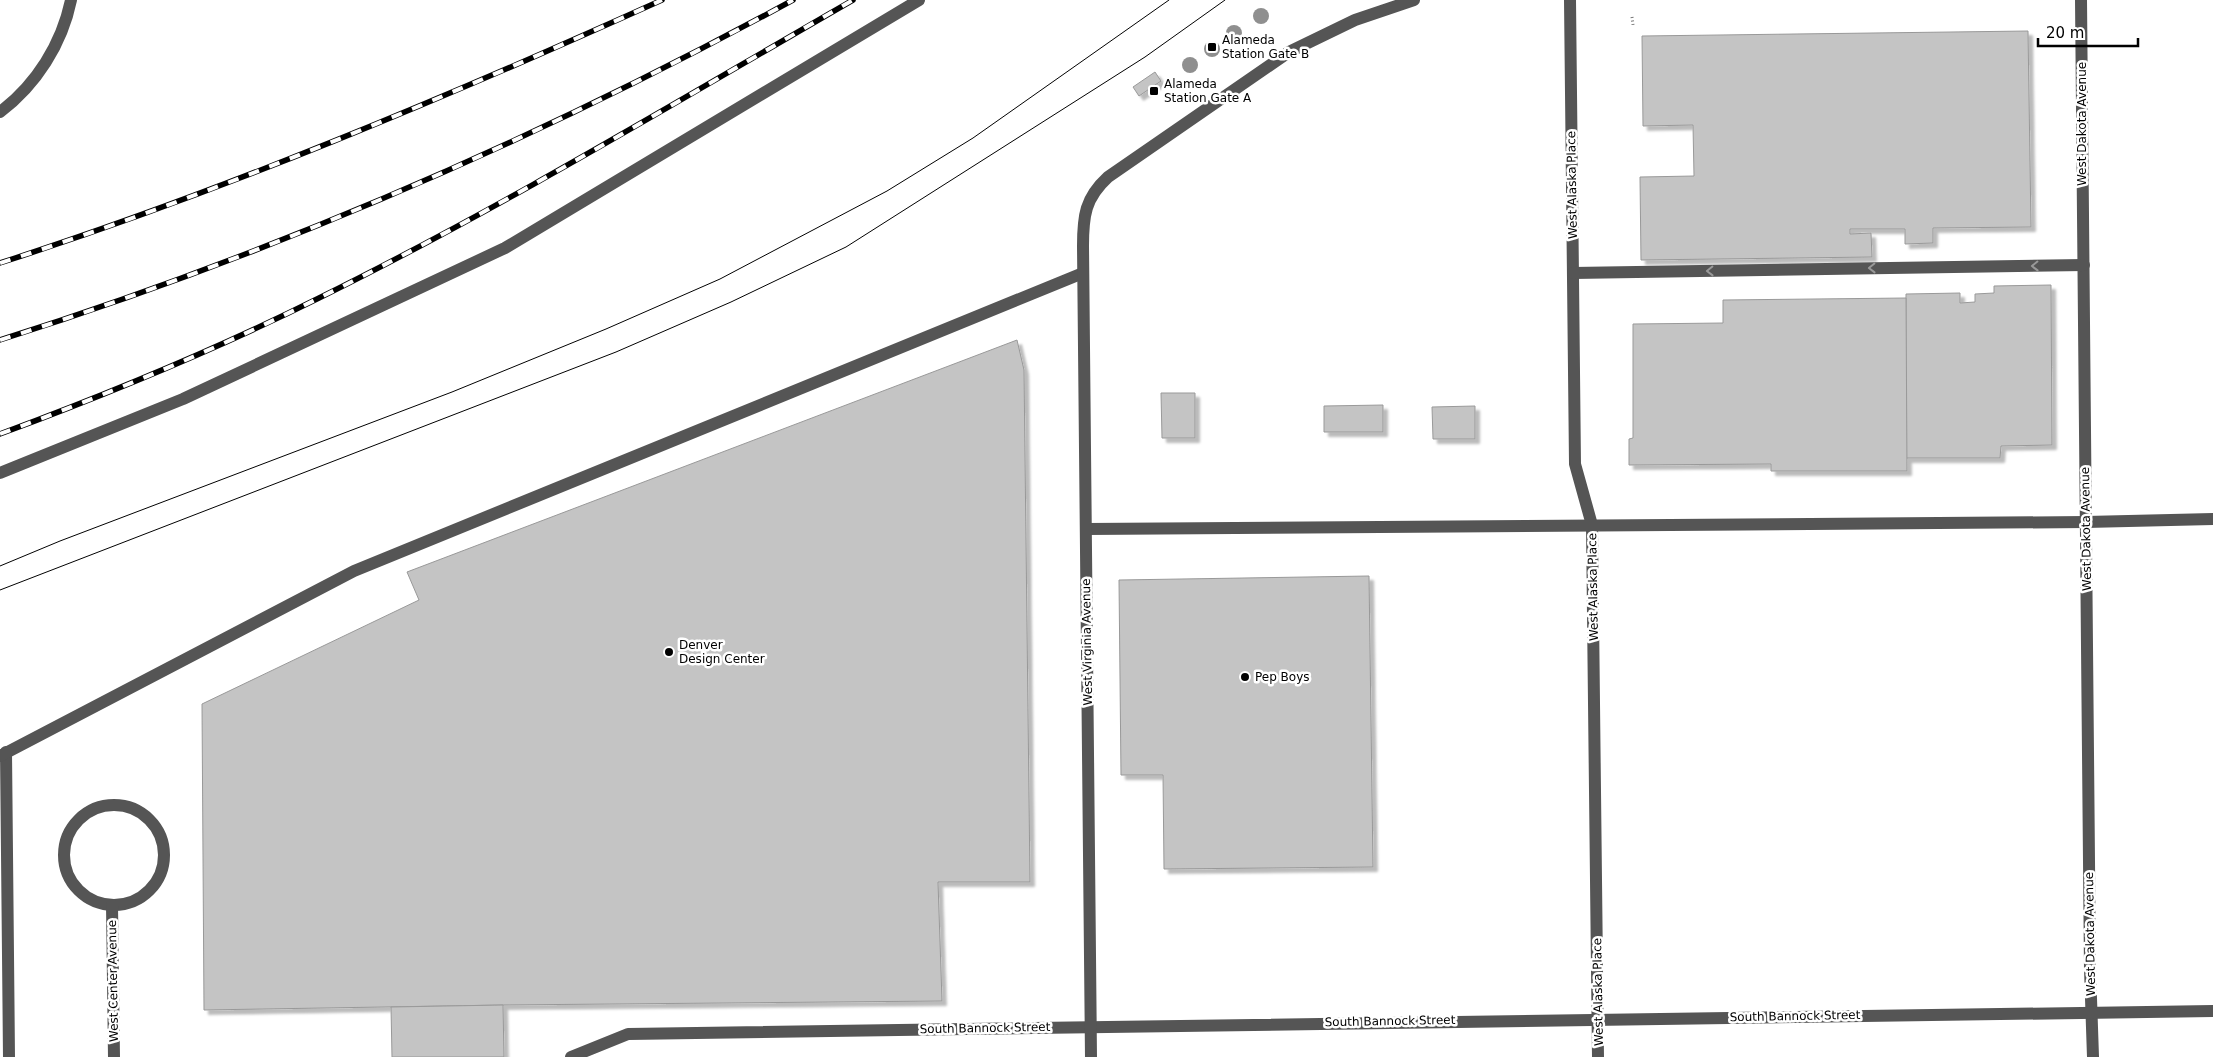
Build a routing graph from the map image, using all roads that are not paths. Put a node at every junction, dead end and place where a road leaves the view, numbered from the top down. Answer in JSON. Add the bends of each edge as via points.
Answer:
{"nodes":[{"id":1,"x":71,"y":0,"type":"edge"},
{"id":2,"x":919,"y":0,"type":"edge"},
{"id":3,"x":1414,"y":0,"type":"edge"},
{"id":4,"x":1570,"y":0,"type":"edge"},
{"id":5,"x":2082,"y":0,"type":"edge"},
{"id":6,"x":0,"y":112,"type":"edge"},
{"id":7,"x":2084,"y":265,"type":"junction"},
{"id":8,"x":1083,"y":273,"type":"junction"},
{"id":9,"x":1573,"y":273,"type":"junction"},
{"id":10,"x":0,"y":473,"type":"edge"},
{"id":11,"x":2213,"y":519,"type":"edge"},
{"id":12,"x":2086,"y":522,"type":"junction"},
{"id":13,"x":1592,"y":525,"type":"junction"},
{"id":14,"x":1086,"y":529,"type":"junction"},
{"id":15,"x":3,"y":754,"type":"edge"},
{"id":16,"x":112,"y":905,"type":"junction"},
{"id":17,"x":2213,"y":1010,"type":"edge"},
{"id":18,"x":2090,"y":1012,"type":"junction"},
{"id":19,"x":1598,"y":1019,"type":"junction"},
{"id":20,"x":1090,"y":1026,"type":"junction"},
{"id":21,"x":9,"y":1057,"type":"edge"},
{"id":22,"x":114,"y":1057,"type":"edge"},
{"id":23,"x":571,"y":1057,"type":"edge"},
{"id":24,"x":1091,"y":1057,"type":"edge"},
{"id":25,"x":1598,"y":1057,"type":"edge"},
{"id":26,"x":2093,"y":1057,"type":"edge"}],
"edges":[{"from":1,"to":6,"type":"street","via":[[63,29],[44,66],[14,101]]},
{"from":2,"to":10,"type":"street","via":[[505,248],[183,399]]},
{"from":3,"to":8,"type":"street","name":"West Virginia Avenue","via":[[1355,20],[1289,52],[1108,177],[1092,195],[1084,214]]},
{"from":4,"to":9,"type":"street","name":"West Alaska Place"},
{"from":5,"to":7,"type":"street","name":"West Dakota Avenue"},
{"from":7,"to":9,"type":"street","one_way":true},
{"from":7,"to":12,"type":"street","name":"West Dakota Avenue"},
{"from":8,"to":14,"type":"street","name":"West Virginia Avenue"},
{"from":8,"to":15,"type":"street","via":[[354,571]]},
{"from":9,"to":13,"type":"street","name":"West Alaska Place","via":[[1575,464]]},
{"from":11,"to":12,"type":"street"},
{"from":12,"to":13,"type":"street"},
{"from":12,"to":18,"type":"street","name":"West Dakota Avenue"},
{"from":13,"to":14,"type":"street"},
{"from":13,"to":19,"type":"street","name":"West Alaska Place"},
{"from":14,"to":20,"type":"street","name":"West Virginia Avenue"},
{"from":15,"to":21,"type":"street"},
{"from":16,"to":16,"type":"street","name":"West Center Avenue","via":[[129,902],[150,889],[163,864],[164,851],[161,839],[149,820],[130,807],[117,805],[94,809],[81,818],[67,838],[65,850],[65,862],[75,886],[94,901]]},
{"from":16,"to":22,"type":"street","name":"West Center Avenue"},
{"from":17,"to":18,"type":"street","name":"South Bannock Street"},
{"from":18,"to":19,"type":"street","name":"South Bannock Street"},
{"from":18,"to":26,"type":"street","name":"West Dakota Avenue"},
{"from":19,"to":20,"type":"street","name":"South Bannock Street"},
{"from":19,"to":25,"type":"street","name":"West Alaska Place"},
{"from":20,"to":23,"type":"street","name":"South Bannock Street","via":[[628,1034]]},
{"from":20,"to":24,"type":"street","name":"West Virginia Avenue"}]}
